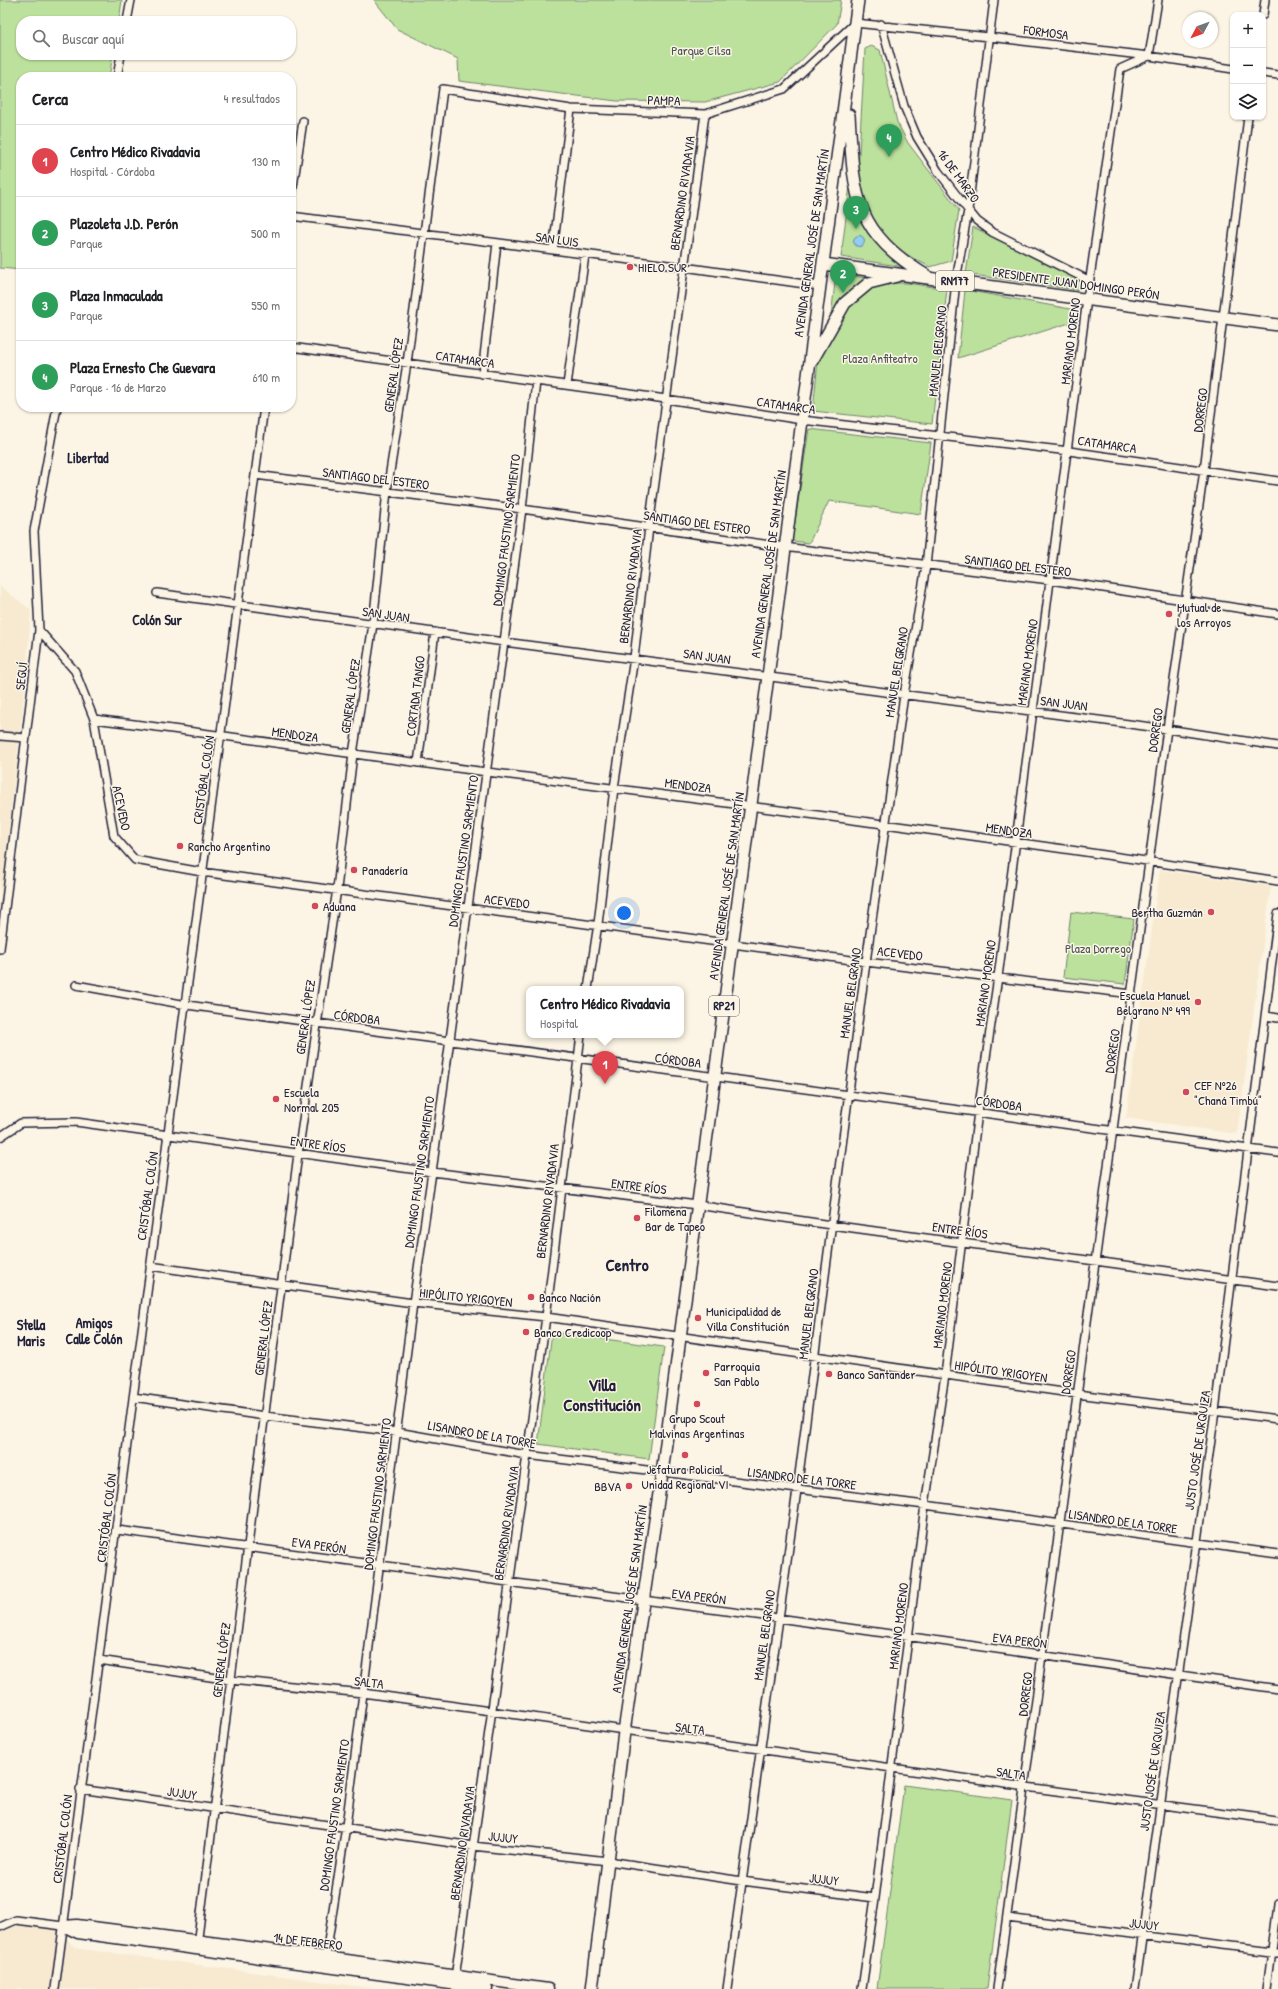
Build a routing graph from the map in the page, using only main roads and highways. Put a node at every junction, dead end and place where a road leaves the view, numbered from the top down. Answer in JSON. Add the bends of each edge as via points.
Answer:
{"nodes":[{"id":1,"x":858,"y":0,"type":"edge"},
{"id":2,"x":847,"y":91,"type":"junction"},
{"id":3,"x":823,"y":264,"type":"junction"},
{"id":4,"x":903,"y":275,"type":"junction"},
{"id":5,"x":931,"y":278,"type":"junction"},
{"id":6,"x":1278,"y":325,"type":"edge"},
{"id":7,"x":808,"y":369,"type":"junction"},
{"id":8,"x":63,"y":1926,"type":"road end"},
{"id":9,"x":455,"y":1983,"type":"edge"},
{"id":10,"x":487,"y":1989,"type":"edge"},
{"id":11,"x":548,"y":1989,"type":"edge"},
{"id":12,"x":592,"y":1989,"type":"edge"}],
"edges":[{"from":1,"to":2,"type":"main road","name":"AVENIDA GENERAL JOSÉ DE SAN MARTÍN","number":"RP21"},
{"from":2,"to":3,"type":"main road","name":"AVENIDA GENERAL JOSÉ DE SAN MARTÍN","number":"RP21"},
{"from":2,"to":5,"type":"main road","via":[[852,178],[867,222],[883,243]]},
{"from":3,"to":4,"type":"main road","name":"PRESIDENTE JUAN DOMINGO PERÓN","number":"RN177"},
{"from":3,"to":7,"type":"main road","name":"AVENIDA GENERAL JOSÉ DE SAN MARTÍN","number":"RP21"},
{"from":4,"to":5,"type":"main road","name":"PRESIDENTE JUAN DOMINGO PERÓN","number":"RN177"},
{"from":4,"to":7,"type":"main road","via":[[869,283],[845,303]]},
{"from":5,"to":6,"type":"main road","name":"PRESIDENTE JUAN DOMINGO PERÓN","number":"RN177"},
{"from":7,"to":12,"type":"main road","name":"AVENIDA GENERAL JOSÉ DE SAN MARTÍN","number":"RP21","via":[[662,1473],[624,1732]]},
{"from":8,"to":9,"type":"main road","name":"14 DE FEBRERO","via":[[78,1933],[325,1961]]},
{"from":9,"to":10,"type":"main road","name":"14 DE FEBRERO"},
{"from":9,"to":11,"type":"main road","name":"14 DE FEBRERO"}]}
